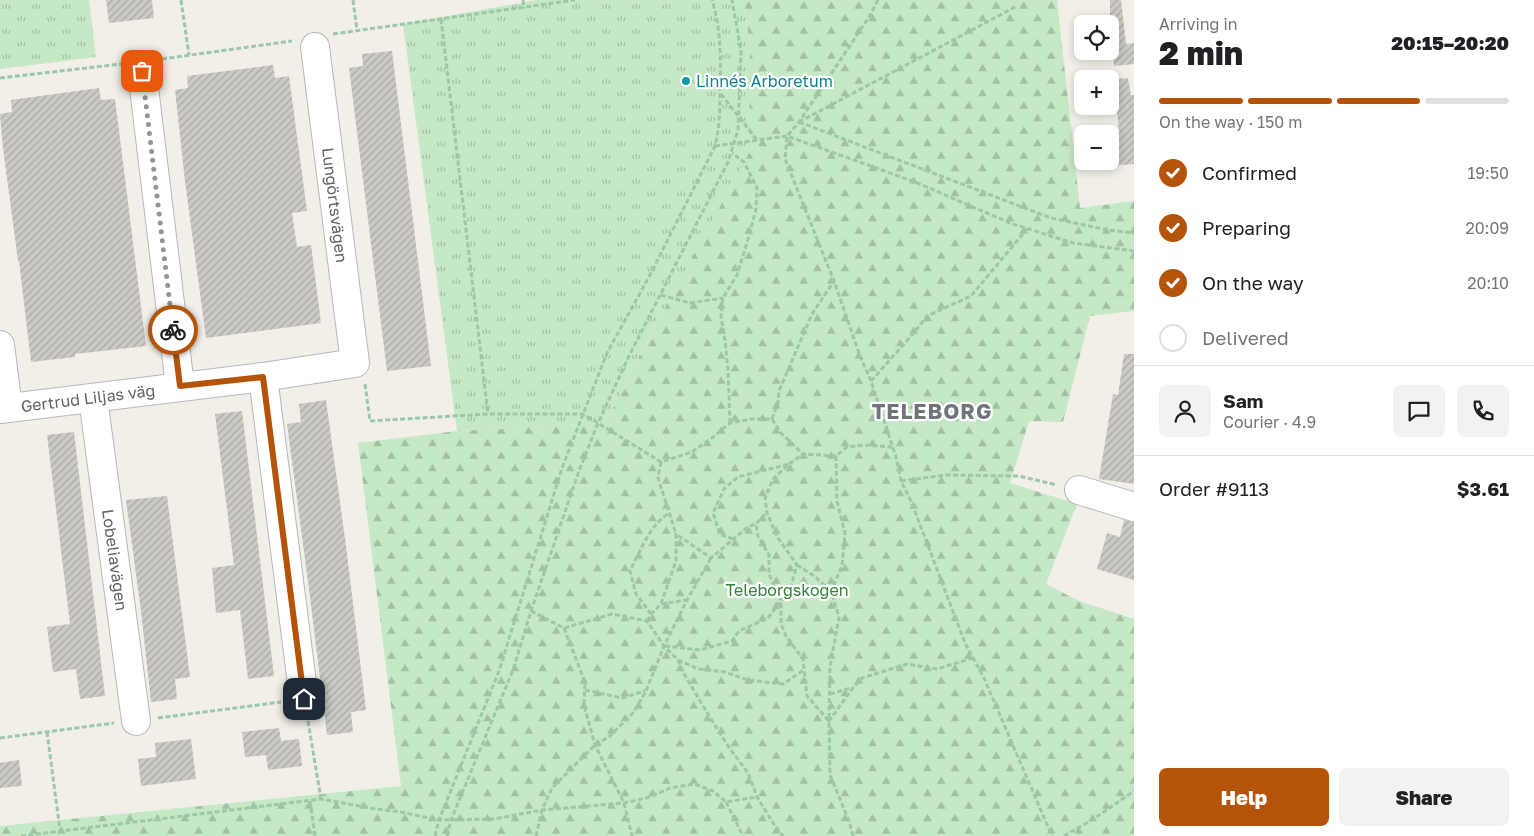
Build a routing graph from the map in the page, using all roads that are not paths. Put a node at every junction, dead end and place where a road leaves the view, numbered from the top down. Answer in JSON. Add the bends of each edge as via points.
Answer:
{"nodes":[{"id":1,"x":313,"y":41,"type":"road end"},
{"id":2,"x":142,"y":65,"type":"road end"},
{"id":3,"x":0,"y":345,"type":"edge"},
{"id":4,"x":355,"y":363,"type":"joint"},
{"id":5,"x":263,"y":377,"type":"junction"},
{"id":6,"x":180,"y":386,"type":"junction"},
{"id":7,"x":93,"y":398,"type":"junction"},
{"id":8,"x":4,"y":408,"type":"edge"},
{"id":9,"x":1079,"y":490,"type":"road end"},
{"id":10,"x":1134,"y":507,"type":"edge"},
{"id":11,"x":304,"y":699,"type":"road end"},
{"id":12,"x":136,"y":721,"type":"road end"}],
"edges":[{"from":1,"to":4,"type":"street","name":"Lungörtsvägen"},
{"from":2,"to":6,"type":"street"},
{"from":3,"to":8,"type":"street"},
{"from":4,"to":5,"type":"street","name":"Gertrud Liljas väg"},
{"from":5,"to":6,"type":"street","name":"Gertrud Liljas väg"},
{"from":5,"to":11,"type":"street"},
{"from":6,"to":7,"type":"street","name":"Gertrud Liljas väg"},
{"from":7,"to":8,"type":"street","name":"Gertrud Liljas väg"},
{"from":7,"to":12,"type":"street","name":"Lobeliavägen"},
{"from":9,"to":10,"type":"street"}]}
